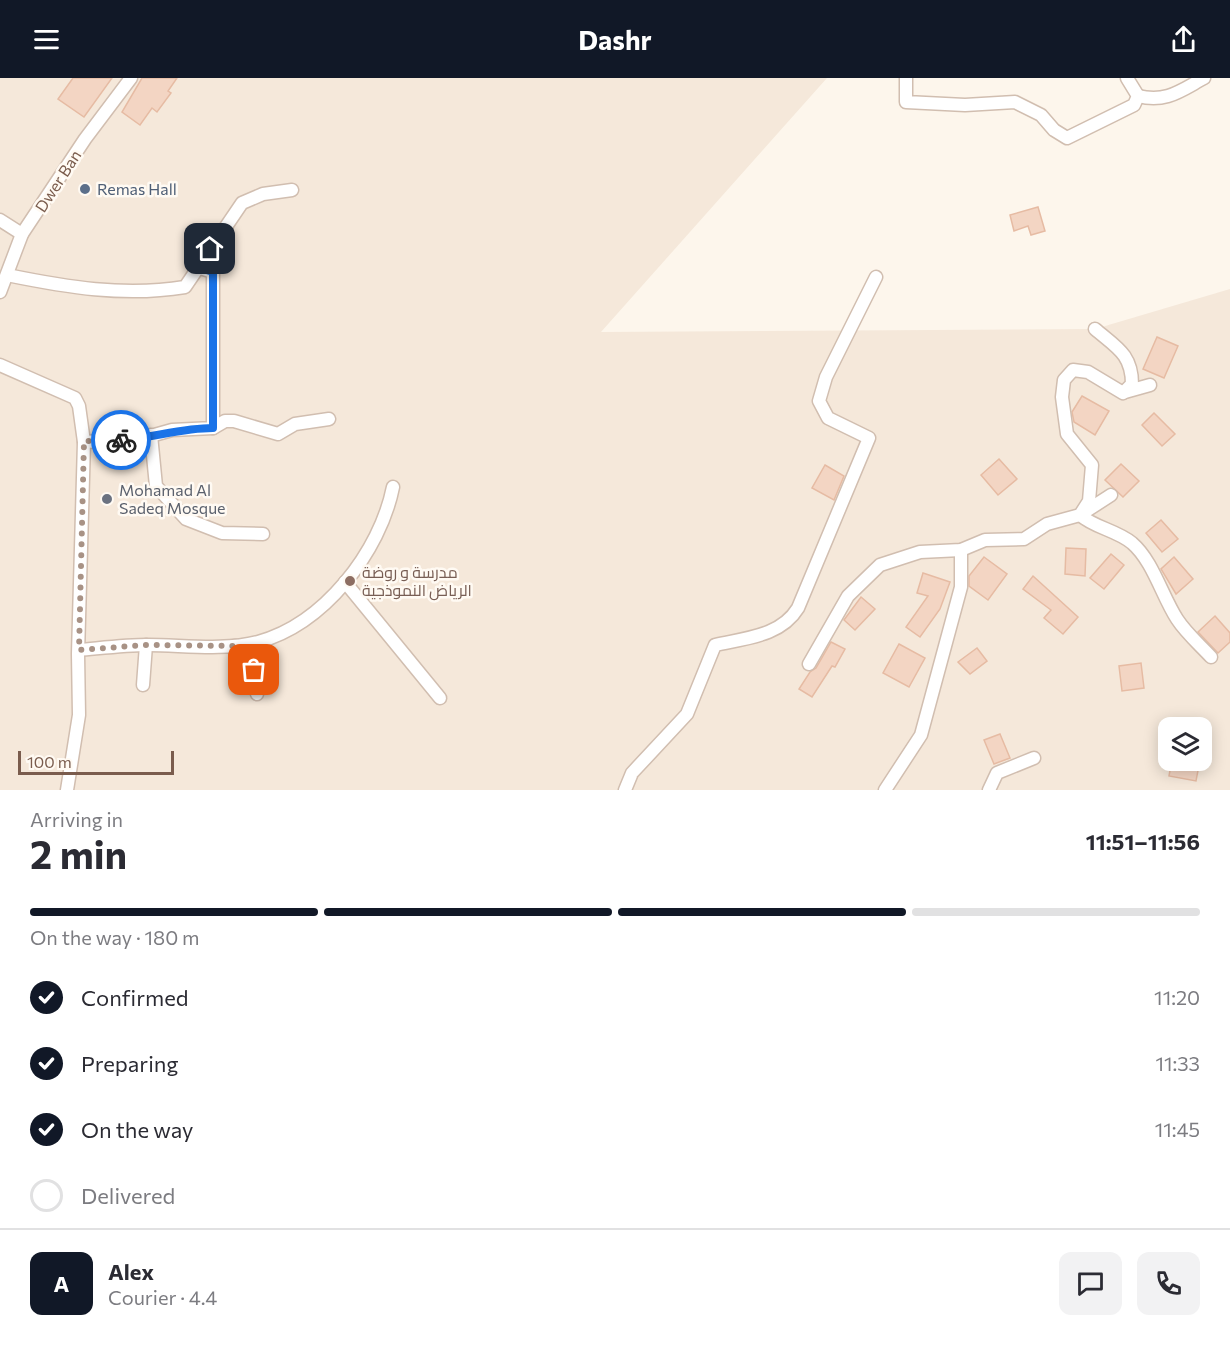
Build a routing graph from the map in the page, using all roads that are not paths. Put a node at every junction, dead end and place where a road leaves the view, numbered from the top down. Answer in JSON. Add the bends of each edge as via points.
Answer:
{"nodes":[{"id":1,"x":131,"y":78,"type":"edge"},
{"id":2,"x":906,"y":78,"type":"edge"},
{"id":3,"x":1127,"y":78,"type":"edge"},
{"id":4,"x":1204,"y":78,"type":"edge"},
{"id":5,"x":1138,"y":96,"type":"junction"},
{"id":6,"x":292,"y":190,"type":"dead end"},
{"id":7,"x":0,"y":220,"type":"edge"},
{"id":8,"x":22,"y":234,"type":"junction"},
{"id":9,"x":200,"y":268,"type":"junction"},
{"id":10,"x":7,"y":275,"type":"junction"},
{"id":11,"x":876,"y":277,"type":"dead end"},
{"id":12,"x":0,"y":292,"type":"edge"},
{"id":13,"x":1095,"y":329,"type":"dead end"},
{"id":14,"x":0,"y":365,"type":"edge"},
{"id":15,"x":1150,"y":385,"type":"dead end"},
{"id":16,"x":1124,"y":393,"type":"junction"},
{"id":17,"x":329,"y":419,"type":"dead end"},
{"id":18,"x":213,"y":428,"type":"junction"},
{"id":19,"x":151,"y":435,"type":"junction"},
{"id":20,"x":84,"y":441,"type":"junction"},
{"id":21,"x":393,"y":487,"type":"dead end"},
{"id":22,"x":1111,"y":495,"type":"dead end"},
{"id":23,"x":1080,"y":514,"type":"junction"},
{"id":24,"x":263,"y":534,"type":"dead end"},
{"id":25,"x":961,"y":550,"type":"junction"},
{"id":26,"x":345,"y":582,"type":"junction"},
{"id":27,"x":146,"y":645,"type":"junction"},
{"id":28,"x":235,"y":646,"type":"junction"},
{"id":29,"x":79,"y":650,"type":"junction"},
{"id":30,"x":1212,"y":657,"type":"dead end"},
{"id":31,"x":809,"y":664,"type":"dead end"},
{"id":32,"x":143,"y":685,"type":"dead end"},
{"id":33,"x":257,"y":694,"type":"dead end"},
{"id":34,"x":440,"y":698,"type":"dead end"},
{"id":35,"x":1034,"y":758,"type":"dead end"},
{"id":36,"x":67,"y":790,"type":"edge"},
{"id":37,"x":625,"y":790,"type":"edge"},
{"id":38,"x":885,"y":790,"type":"edge"},
{"id":39,"x":989,"y":790,"type":"edge"}],
"edges":[{"from":1,"to":8,"type":"street","name":"Dwer Ban"},
{"from":2,"to":5,"type":"street","via":[[906,102],[1015,102],[1041,115],[1067,138],[1134,105]]},
{"from":3,"to":5,"type":"street"},
{"from":4,"to":5,"type":"street","via":[[1169,97],[1154,100]]},
{"from":6,"to":9,"type":"street","via":[[263,194],[242,203]]},
{"from":7,"to":8,"type":"street"},
{"from":8,"to":10,"type":"street","name":"Dwer Ban"},
{"from":9,"to":10,"type":"street","via":[[185,287],[152,292],[93,290]]},
{"from":9,"to":18,"type":"street","via":[[213,272],[214,280]]},
{"from":10,"to":12,"type":"street","name":"Dwer Ban"},
{"from":11,"to":37,"type":"street","via":[[826,377],[819,401],[828,418],[869,438],[798,608],[789,622],[765,634],[716,645],[687,714],[632,773]]},
{"from":13,"to":16,"type":"street","via":[[1123,352],[1132,368],[1132,384]]},
{"from":14,"to":20,"type":"street","via":[[75,398]]},
{"from":15,"to":16,"type":"street"},
{"from":16,"to":23,"type":"street","via":[[1088,372],[1073,370],[1064,380],[1066,434],[1092,465],[1089,501]]},
{"from":17,"to":18,"type":"street","via":[[295,424],[278,434],[234,421]]},
{"from":18,"to":19,"type":"street"},
{"from":19,"to":20,"type":"street","via":[[140,439]]},
{"from":19,"to":24,"type":"street","via":[[156,486],[186,519],[222,533]]},
{"from":20,"to":29,"type":"street"},
{"from":21,"to":26,"type":"street","via":[[388,510]]},
{"from":22,"to":23,"type":"street"},
{"from":23,"to":25,"type":"street","via":[[1047,524],[1024,539],[985,540]]},
{"from":23,"to":30,"type":"street","via":[[1092,525],[1132,544],[1179,621]]},
{"from":25,"to":31,"type":"street","via":[[920,552],[880,565],[848,596]]},
{"from":25,"to":38,"type":"street","via":[[961,587],[921,735]]},
{"from":26,"to":28,"type":"street","via":[[319,608],[286,630],[258,642]]},
{"from":26,"to":34,"type":"street"},
{"from":27,"to":28,"type":"street"},
{"from":27,"to":29,"type":"street"},
{"from":27,"to":32,"type":"street"},
{"from":28,"to":33,"type":"street","via":[[259,680]]},
{"from":29,"to":36,"type":"street","via":[[79,715]]},
{"from":35,"to":39,"type":"street","via":[[997,773]]}]}
